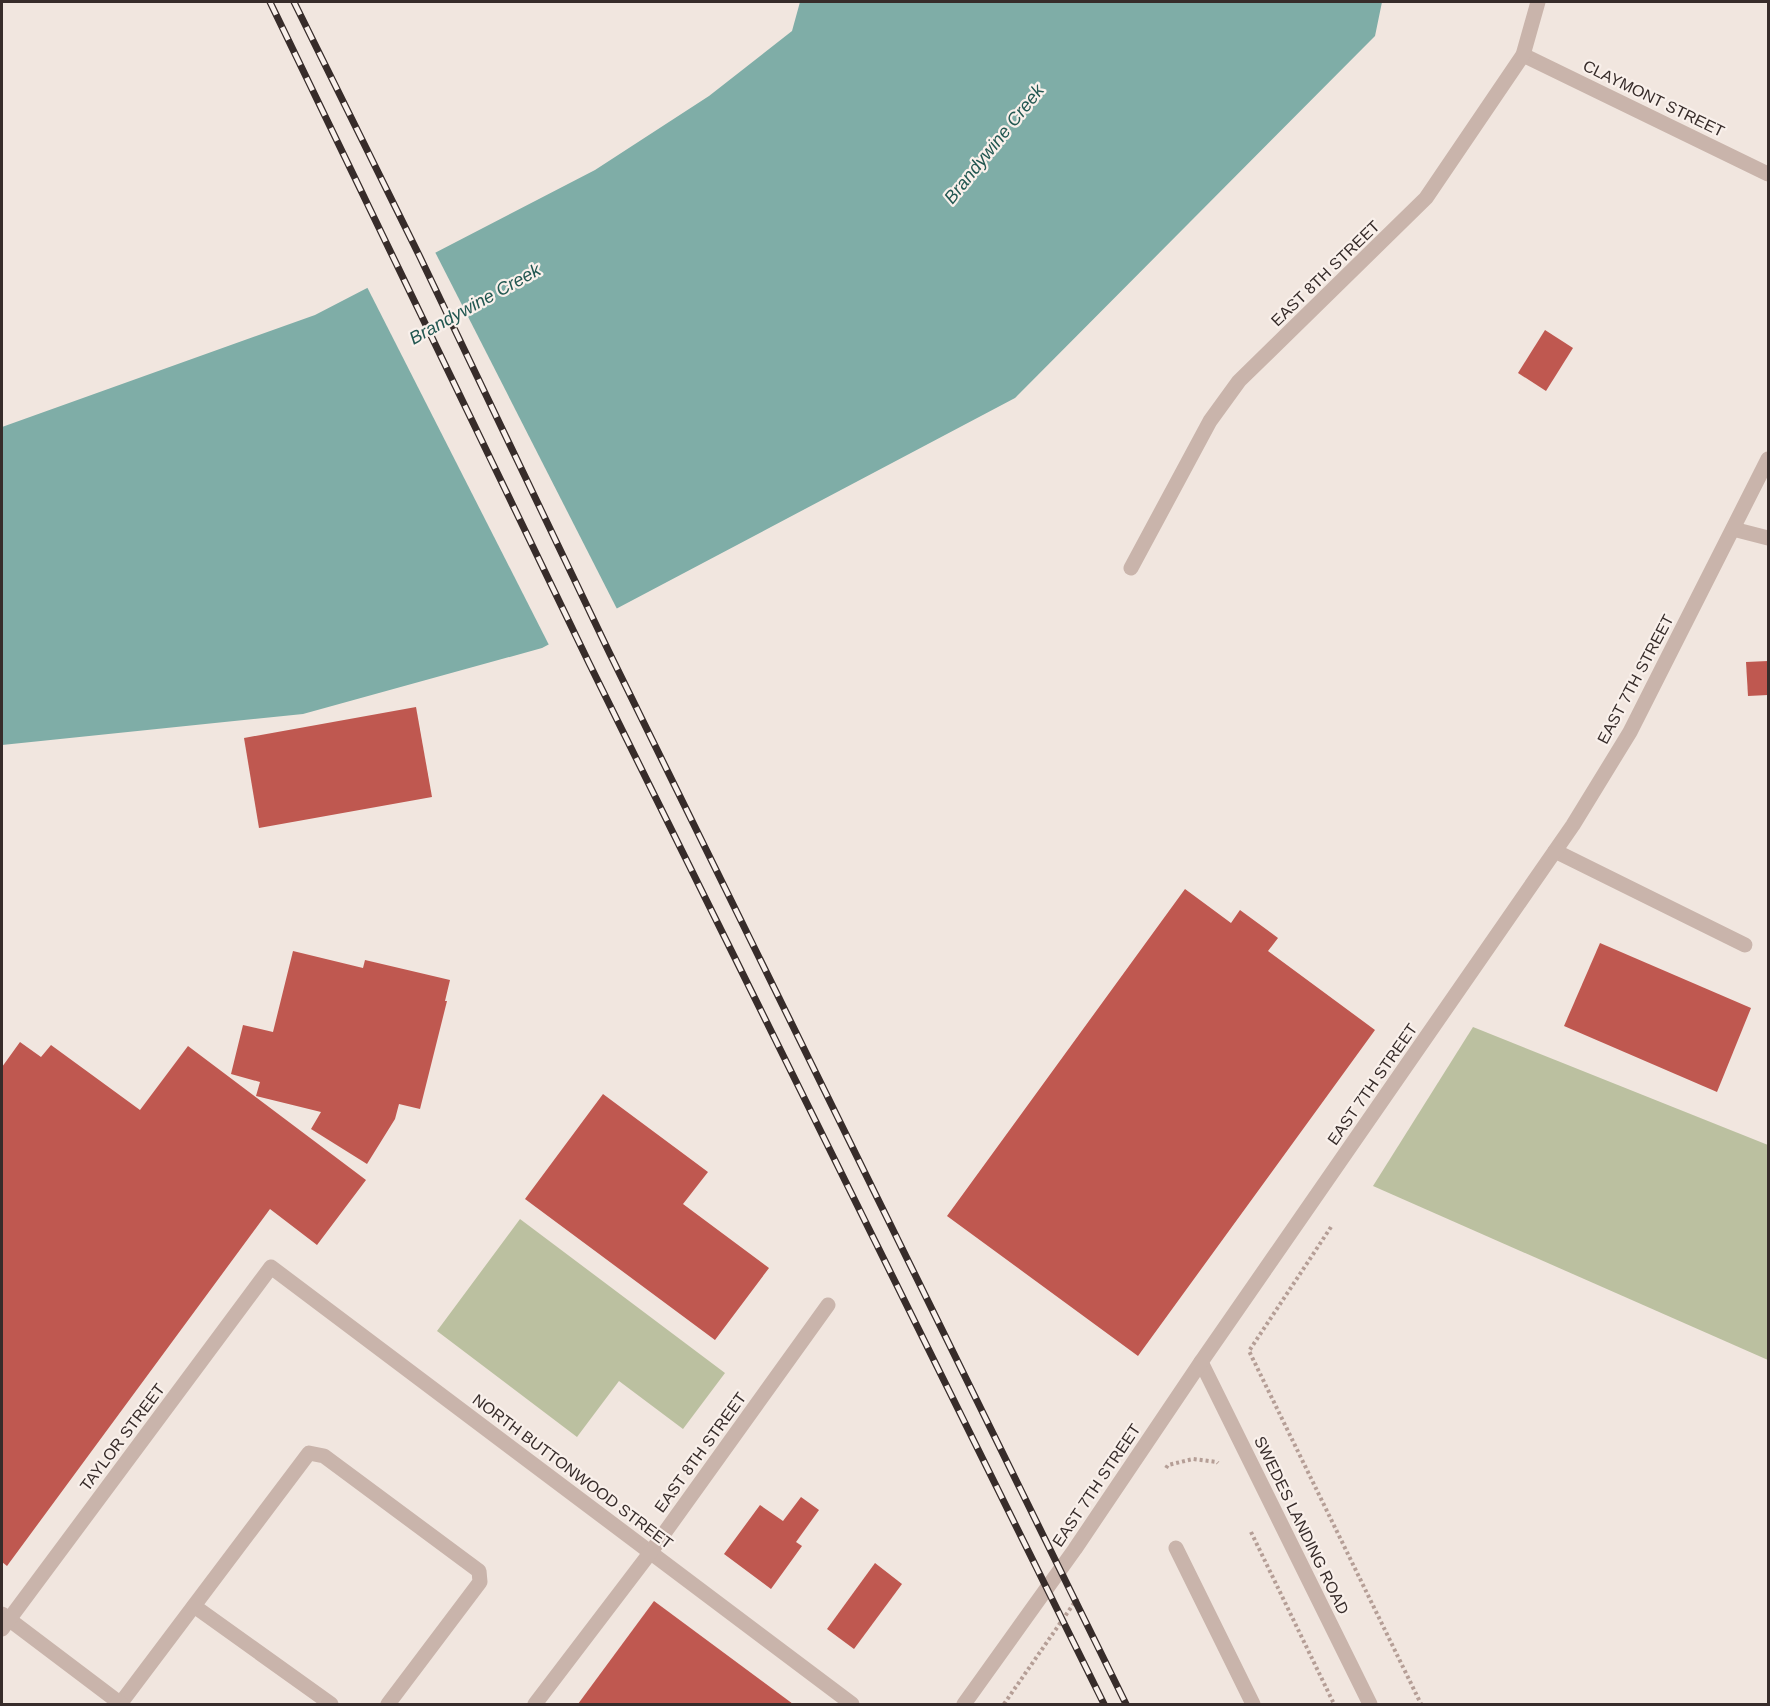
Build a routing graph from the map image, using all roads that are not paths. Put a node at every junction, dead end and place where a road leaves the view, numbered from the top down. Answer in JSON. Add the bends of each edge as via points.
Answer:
{"nodes":[{"id":1,"x":1538,"y":2,"type":"edge"},
{"id":2,"x":1523,"y":55,"type":"junction"},
{"id":3,"x":1768,"y":174,"type":"edge"},
{"id":4,"x":1768,"y":459,"type":"edge"},
{"id":5,"x":1733,"y":529,"type":"junction"},
{"id":6,"x":1768,"y":538,"type":"edge"},
{"id":7,"x":1131,"y":568,"type":"dead end"},
{"id":8,"x":1555,"y":851,"type":"junction"},
{"id":9,"x":1745,"y":945,"type":"dead end"},
{"id":10,"x":271,"y":1267,"type":"joint"},
{"id":11,"x":828,"y":1305,"type":"dead end"},
{"id":12,"x":1201,"y":1362,"type":"junction"},
{"id":13,"x":1176,"y":1548,"type":"dead end"},
{"id":14,"x":650,"y":1552,"type":"junction"},
{"id":15,"x":194,"y":1606,"type":"junction"},
{"id":16,"x":4,"y":1621,"type":"edge"},
{"id":17,"x":120,"y":1704,"type":"edge"},
{"id":18,"x":331,"y":1704,"type":"edge"},
{"id":19,"x":388,"y":1704,"type":"edge"},
{"id":20,"x":535,"y":1704,"type":"edge"},
{"id":21,"x":852,"y":1704,"type":"edge"},
{"id":22,"x":964,"y":1704,"type":"edge"},
{"id":23,"x":1253,"y":1704,"type":"edge"},
{"id":24,"x":1370,"y":1704,"type":"edge"}],
"edges":[{"from":1,"to":2,"type":"street","name":"EAST 8TH STREET"},
{"from":2,"to":3,"type":"street","name":"CLAYMONT STREET"},
{"from":2,"to":7,"type":"street","name":"EAST 8TH STREET","via":[[1426,198],[1239,381],[1210,421]]},
{"from":4,"to":5,"type":"street","name":"EAST 7TH STREET"},
{"from":5,"to":6,"type":"street"},
{"from":5,"to":8,"type":"street","name":"EAST 7TH STREET","via":[[1630,732]]},
{"from":8,"to":9,"type":"street"},
{"from":8,"to":12,"type":"street","name":"EAST 7TH STREET"},
{"from":10,"to":14,"type":"street","name":"NORTH BUTTONWOOD STREET"},
{"from":10,"to":16,"type":"street","name":"TAYLOR STREET"},
{"from":11,"to":14,"type":"street","name":"EAST 8TH STREET"},
{"from":12,"to":22,"type":"street","name":"EAST 7TH STREET"},
{"from":12,"to":24,"type":"street","name":"SWEDES LANDING ROAD"},
{"from":13,"to":23,"type":"street"},
{"from":14,"to":20,"type":"street","name":"EAST 8TH STREET"},
{"from":14,"to":21,"type":"street","name":"NORTH BUTTONWOOD STREET"},
{"from":15,"to":17,"type":"street"},
{"from":15,"to":18,"type":"street"},
{"from":15,"to":19,"type":"street","via":[[309,1453],[324,1456],[479,1571],[480,1582]]},
{"from":16,"to":17,"type":"street"}]}
